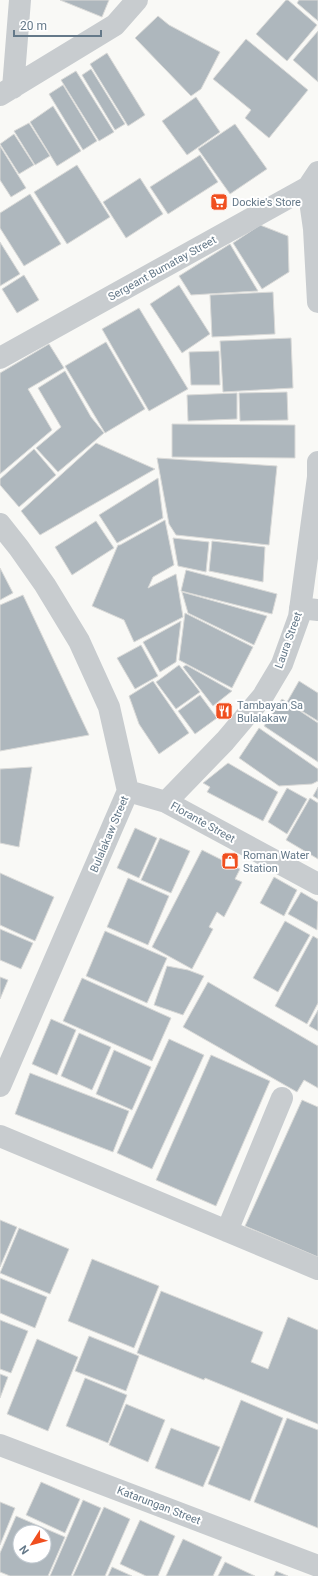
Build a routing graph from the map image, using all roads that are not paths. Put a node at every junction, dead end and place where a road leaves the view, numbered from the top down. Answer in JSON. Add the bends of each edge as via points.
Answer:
{"nodes":[{"id":1,"x":20,"y":0,"type":"edge"},
{"id":2,"x":136,"y":0,"type":"edge"},
{"id":3,"x":6,"y":92,"type":"edge"},
{"id":4,"x":313,"y":179,"type":"edge"},
{"id":5,"x":318,"y":302,"type":"edge"},
{"id":6,"x":0,"y":358,"type":"edge"},
{"id":7,"x":318,"y":462,"type":"edge"},
{"id":8,"x":0,"y":524,"type":"edge"},
{"id":9,"x":309,"y":609,"type":"edge"},
{"id":10,"x":128,"y":791,"type":"junction"},
{"id":11,"x":166,"y":802,"type":"junction"},
{"id":12,"x":318,"y":884,"type":"edge"},
{"id":13,"x":0,"y":1086,"type":"edge"},
{"id":14,"x":282,"y":1098,"type":"dead end"},
{"id":15,"x":0,"y":1136,"type":"edge"},
{"id":16,"x":227,"y":1231,"type":"junction"},
{"id":17,"x":318,"y":1269,"type":"edge"},
{"id":18,"x":0,"y":1445,"type":"edge"},
{"id":19,"x":318,"y":1566,"type":"edge"}],
"edges":[{"from":1,"to":3,"type":"street"},
{"from":2,"to":3,"type":"street","via":[[115,24]]},
{"from":4,"to":5,"type":"street"},
{"from":4,"to":6,"type":"street","name":"Sergeant Bumatay Street"},
{"from":7,"to":9,"type":"street","name":"Laura Street"},
{"from":8,"to":10,"type":"street","name":"Bulalakaw Street","via":[[45,585],[79,641],[109,707]]},
{"from":9,"to":11,"type":"street","name":"Laura Street","via":[[299,617],[282,664],[263,696],[225,741]]},
{"from":10,"to":11,"type":"street","name":"Florante Street"},
{"from":10,"to":13,"type":"street","name":"Bulalakaw Street"},
{"from":11,"to":12,"type":"street","name":"Florante Street"},
{"from":14,"to":16,"type":"street"},
{"from":15,"to":16,"type":"street"},
{"from":16,"to":17,"type":"street"},
{"from":18,"to":19,"type":"street","name":"Katarungan Street"}]}
